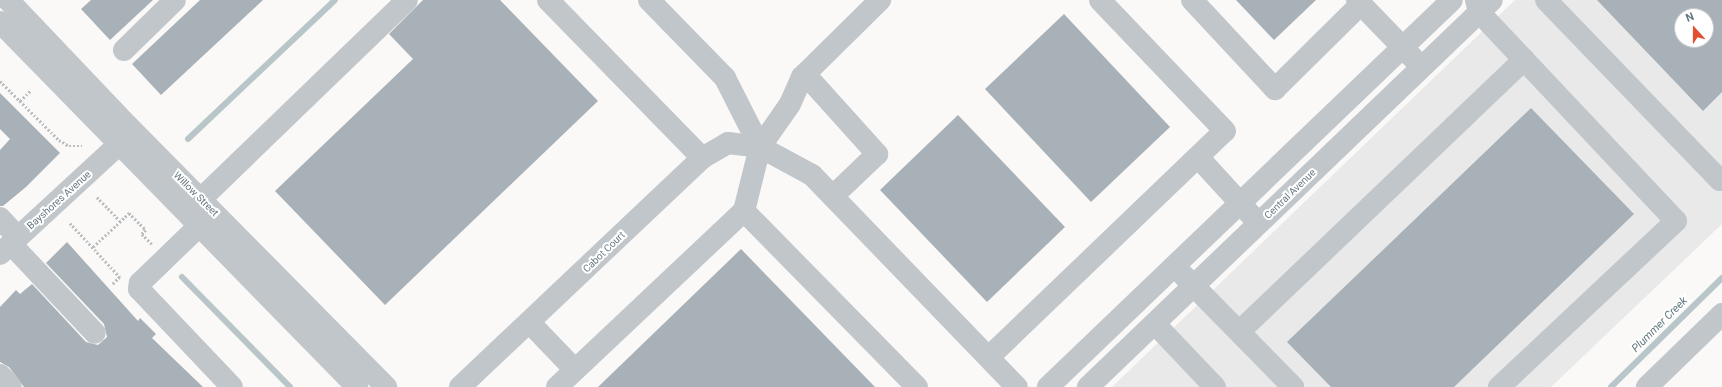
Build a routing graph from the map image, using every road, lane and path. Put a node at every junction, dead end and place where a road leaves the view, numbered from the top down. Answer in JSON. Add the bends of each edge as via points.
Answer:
{"nodes":[{"id":1,"x":8,"y":0,"type":"edge"},
{"id":2,"x":175,"y":0,"type":"edge"},
{"id":3,"x":407,"y":0,"type":"edge"},
{"id":4,"x":548,"y":0,"type":"edge"},
{"id":5,"x":649,"y":0,"type":"edge"},
{"id":6,"x":880,"y":0,"type":"edge"},
{"id":7,"x":1100,"y":0,"type":"edge"},
{"id":8,"x":1192,"y":0,"type":"edge"},
{"id":9,"x":1452,"y":0,"type":"edge"},
{"id":10,"x":1546,"y":0,"type":"edge"},
{"id":11,"x":1358,"y":3,"type":"edge"},
{"id":12,"x":1482,"y":4,"type":"edge"},
{"id":13,"x":0,"y":22,"type":"edge"},
{"id":14,"x":1402,"y":47,"type":"junction"},
{"id":15,"x":124,"y":50,"type":"dead end"},
{"id":16,"x":1524,"y":60,"type":"junction"},
{"id":17,"x":1422,"y":66,"type":"junction"},
{"id":18,"x":805,"y":74,"type":"junction"},
{"id":19,"x":0,"y":81,"type":"edge"},
{"id":20,"x":31,"y":90,"type":"dead end"},
{"id":21,"x":20,"y":101,"type":"junction"},
{"id":22,"x":118,"y":145,"type":"junction"},
{"id":23,"x":82,"y":146,"type":"dead end"},
{"id":24,"x":760,"y":147,"type":"junction"},
{"id":25,"x":1198,"y":157,"type":"junction"},
{"id":26,"x":702,"y":158,"type":"junction"},
{"id":27,"x":1722,"y":178,"type":"edge"},
{"id":28,"x":833,"y":196,"type":"junction"},
{"id":29,"x":97,"y":197,"type":"dead end"},
{"id":30,"x":201,"y":199,"type":"junction"},
{"id":31,"x":1241,"y":204,"type":"junction"},
{"id":32,"x":744,"y":211,"type":"junction"},
{"id":33,"x":0,"y":218,"type":"edge"},
{"id":34,"x":120,"y":221,"type":"junction"},
{"id":35,"x":70,"y":223,"type":"dead end"},
{"id":36,"x":1259,"y":224,"type":"junction"},
{"id":37,"x":198,"y":227,"type":"junction"},
{"id":38,"x":10,"y":245,"type":"edge"},
{"id":39,"x":93,"y":248,"type":"junction"},
{"id":40,"x":166,"y":258,"type":"junction"},
{"id":41,"x":1175,"y":267,"type":"junction"},
{"id":42,"x":112,"y":285,"type":"dead end"},
{"id":43,"x":1194,"y":286,"type":"junction"},
{"id":44,"x":1722,"y":314,"type":"edge"},
{"id":45,"x":530,"y":323,"type":"junction"},
{"id":46,"x":1155,"y":324,"type":"junction"},
{"id":47,"x":1240,"y":332,"type":"junction"},
{"id":48,"x":95,"y":333,"type":"dead end"},
{"id":49,"x":990,"y":356,"type":"junction"},
{"id":50,"x":574,"y":370,"type":"junction"},
{"id":51,"x":0,"y":375,"type":"edge"},
{"id":52,"x":1204,"y":383,"type":"edge"},
{"id":53,"x":11,"y":387,"type":"edge"},
{"id":54,"x":232,"y":387,"type":"edge"},
{"id":55,"x":357,"y":387,"type":"edge"},
{"id":56,"x":386,"y":387,"type":"edge"},
{"id":57,"x":460,"y":387,"type":"edge"},
{"id":58,"x":557,"y":387,"type":"edge"},
{"id":59,"x":917,"y":387,"type":"edge"},
{"id":60,"x":1017,"y":387,"type":"edge"},
{"id":61,"x":1048,"y":387,"type":"edge"},
{"id":62,"x":1088,"y":387,"type":"edge"},
{"id":63,"x":1293,"y":387,"type":"edge"},
{"id":64,"x":1499,"y":387,"type":"edge"},
{"id":65,"x":1646,"y":387,"type":"edge"}],
"edges":[{"from":1,"to":30,"type":"street","name":"Willow Street"},
{"from":2,"to":15,"type":"street"},
{"from":3,"to":30,"type":"street"},
{"from":4,"to":26,"type":"street"},
{"from":5,"to":24,"type":"street","via":[[725,78]]},
{"from":6,"to":18,"type":"street"},
{"from":7,"to":25,"type":"street","via":[[1225,131]]},
{"from":8,"to":11,"type":"street","via":[[1275,89]]},
{"from":9,"to":14,"type":"street"},
{"from":10,"to":27,"type":"street","via":[[1720,180]]},
{"from":11,"to":14,"type":"street"},
{"from":12,"to":16,"type":"street"},
{"from":12,"to":17,"type":"street","name":"Central Avenue"},
{"from":13,"to":22,"type":"street"},
{"from":14,"to":17,"type":"street"},
{"from":14,"to":31,"type":"street"},
{"from":16,"to":47,"type":"street"},
{"from":16,"to":64,"type":"street","via":[[1676,221]]},
{"from":17,"to":36,"type":"street","name":"Central Avenue"},
{"from":18,"to":24,"type":"street","via":[[790,104]]},
{"from":18,"to":28,"type":"street","via":[[877,154]]},
{"from":19,"to":21,"type":"path"},
{"from":20,"to":21,"type":"path"},
{"from":21,"to":23,"type":"path","via":[[64,144]]},
{"from":22,"to":37,"type":"street"},
{"from":22,"to":38,"type":"street","name":"Bayshores Avenue"},
{"from":24,"to":26,"type":"street","name":"Cabot Court","via":[[728,143]]},
{"from":24,"to":28,"type":"street","via":[[812,175]]},
{"from":24,"to":32,"type":"street"},
{"from":25,"to":31,"type":"street"},
{"from":25,"to":49,"type":"street"},
{"from":26,"to":45,"type":"street","name":"Cabot Court"},
{"from":28,"to":49,"type":"street"},
{"from":29,"to":34,"type":"path"},
{"from":30,"to":56,"type":"street","name":"Willow Street"},
{"from":31,"to":36,"type":"street"},
{"from":31,"to":41,"type":"street"},
{"from":32,"to":50,"type":"street"},
{"from":32,"to":59,"type":"street"},
{"from":33,"to":38,"type":"street"},
{"from":34,"to":39,"type":"path"},
{"from":34,"to":40,"type":"path","via":[[129,213],[146,230],[142,234]]},
{"from":35,"to":39,"type":"path"},
{"from":36,"to":43,"type":"street","name":"Central Avenue"},
{"from":37,"to":40,"type":"street"},
{"from":37,"to":55,"type":"street"},
{"from":38,"to":48,"type":"street"},
{"from":39,"to":42,"type":"path","via":[[120,277]]},
{"from":40,"to":54,"type":"street","via":[[140,283],[139,289]]},
{"from":41,"to":43,"type":"street"},
{"from":41,"to":61,"type":"street"},
{"from":43,"to":46,"type":"street","name":"Central Avenue"},
{"from":43,"to":47,"type":"street"},
{"from":44,"to":65,"type":"street"},
{"from":45,"to":50,"type":"street"},
{"from":45,"to":57,"type":"street","name":"Cabot Court"},
{"from":46,"to":52,"type":"street"},
{"from":46,"to":62,"type":"street","name":"Central Avenue"},
{"from":47,"to":63,"type":"street"},
{"from":49,"to":60,"type":"street"},
{"from":50,"to":58,"type":"street"},
{"from":51,"to":53,"type":"street"}]}
